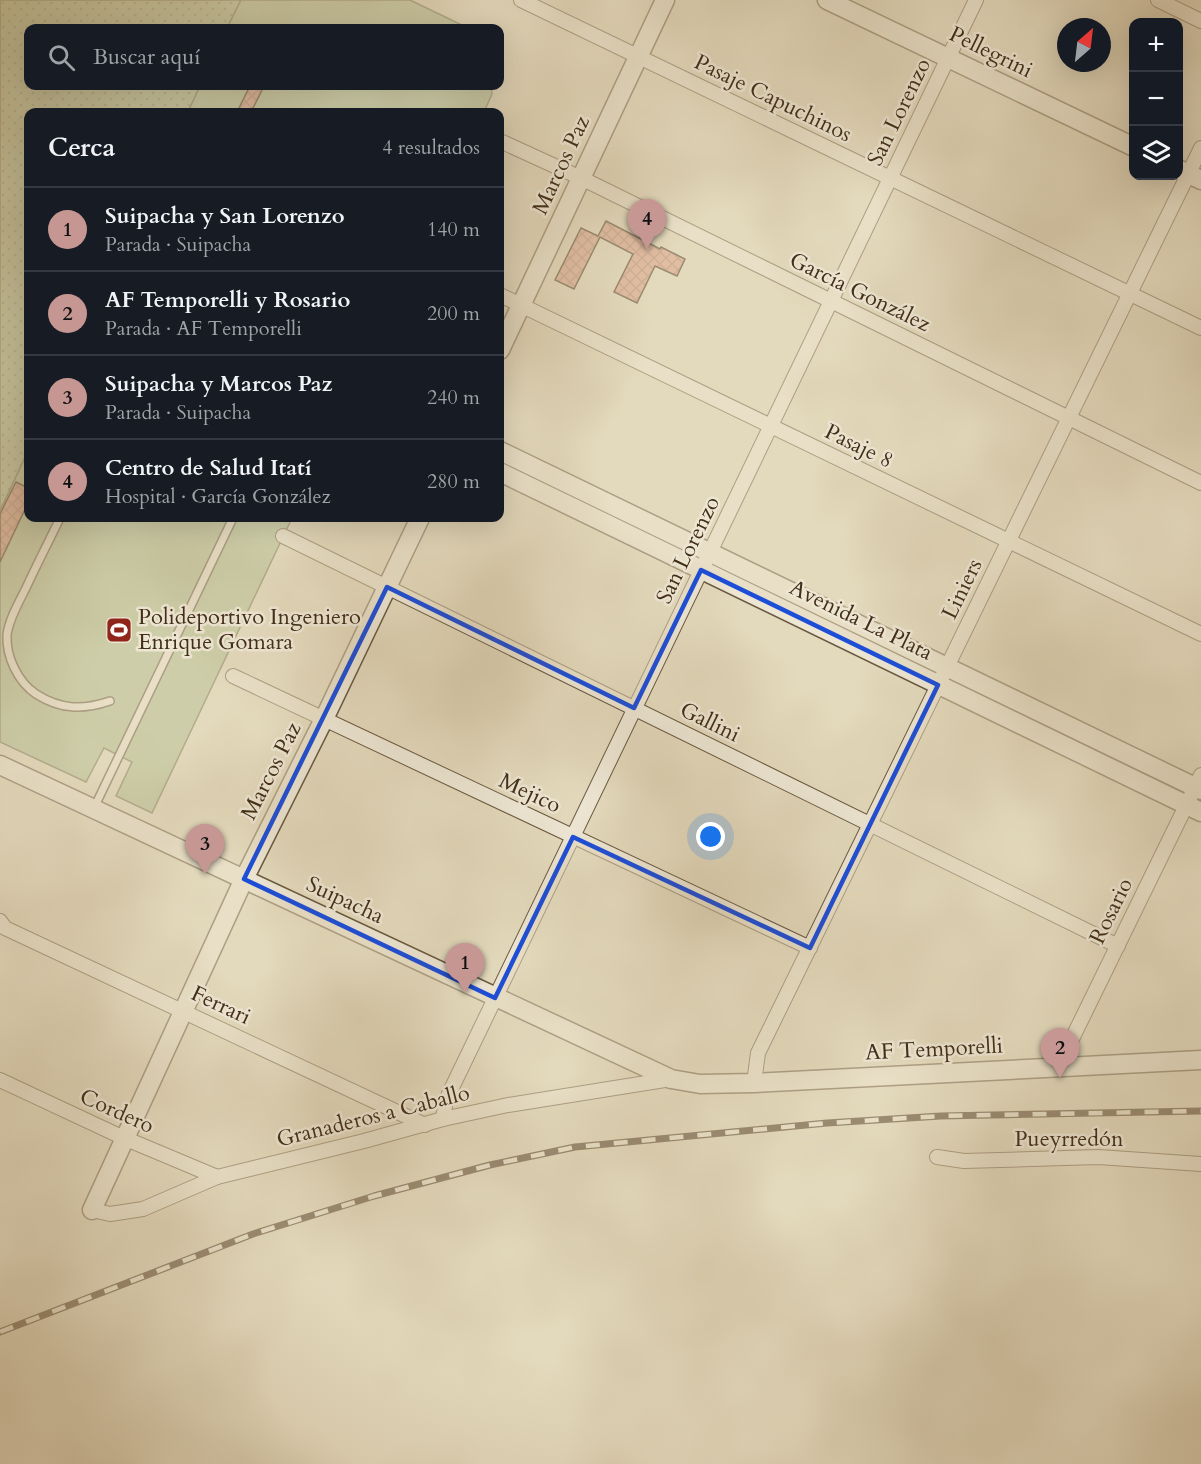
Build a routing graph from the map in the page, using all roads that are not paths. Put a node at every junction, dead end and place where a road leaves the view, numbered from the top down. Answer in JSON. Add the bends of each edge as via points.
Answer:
{"nodes":[{"id":1,"x":521,"y":0,"type":"edge"},
{"id":2,"x":665,"y":0,"type":"edge"},
{"id":3,"x":828,"y":0,"type":"edge"},
{"id":4,"x":976,"y":0,"type":"edge"},
{"id":5,"x":1158,"y":0,"type":"edge"},
{"id":6,"x":1201,"y":21,"type":"edge"},
{"id":7,"x":639,"y":57,"type":"junction"},
{"id":8,"x":948,"y":58,"type":"junction"},
{"id":9,"x":504,"y":143,"type":"edge"},
{"id":10,"x":1129,"y":145,"type":"edge"},
{"id":11,"x":1201,"y":148,"type":"edge"},
{"id":12,"x":1189,"y":174,"type":"edge"},
{"id":13,"x":581,"y":178,"type":"junction"},
{"id":14,"x":890,"y":178,"type":"junction"},
{"id":15,"x":1130,"y":293,"type":"junction"},
{"id":16,"x":504,"y":297,"type":"edge"},
{"id":17,"x":831,"y":301,"type":"junction"},
{"id":18,"x":521,"y":305,"type":"junction"},
{"id":19,"x":1201,"y":327,"type":"edge"},
{"id":20,"x":504,"y":341,"type":"edge"},
{"id":21,"x":1069,"y":418,"type":"junction"},
{"id":22,"x":771,"y":426,"type":"junction"},
{"id":23,"x":504,"y":453,"type":"edge"},
{"id":24,"x":504,"y":474,"type":"edge"},
{"id":25,"x":1201,"y":483,"type":"edge"},
{"id":26,"x":58,"y":522,"type":"edge"},
{"id":27,"x":231,"y":522,"type":"edge"},
{"id":28,"x":418,"y":522,"type":"edge"},
{"id":29,"x":284,"y":536,"type":"dead end"},
{"id":30,"x":1009,"y":541,"type":"junction"},
{"id":31,"x":710,"y":553,"type":"junction"},
{"id":32,"x":701,"y":570,"type":"junction"},
{"id":33,"x":387,"y":587,"type":"junction"},
{"id":34,"x":1201,"y":634,"type":"edge"},
{"id":35,"x":947,"y":667,"type":"junction"},
{"id":36,"x":233,"y":676,"type":"dead end"},
{"id":37,"x":939,"y":685,"type":"junction"},
{"id":38,"x":110,"y":701,"type":"dead end"},
{"id":39,"x":634,"y":708,"type":"junction"},
{"id":40,"x":324,"y":719,"type":"junction"},
{"id":41,"x":0,"y":765,"type":"edge"},
{"id":42,"x":1199,"y":784,"type":"edge"},
{"id":43,"x":1194,"y":808,"type":"edge"},
{"id":44,"x":94,"y":809,"type":"junction"},
{"id":45,"x":870,"y":824,"type":"junction"},
{"id":46,"x":573,"y":837,"type":"junction"},
{"id":47,"x":244,"y":879,"type":"junction"},
{"id":48,"x":0,"y":921,"type":"edge"},
{"id":49,"x":1118,"y":946,"type":"junction"},
{"id":50,"x":810,"y":948,"type":"junction"},
{"id":51,"x":495,"y":998,"type":"junction"},
{"id":52,"x":183,"y":1011,"type":"junction"},
{"id":53,"x":1201,"y":1060,"type":"edge"},
{"id":54,"x":1066,"y":1067,"type":"junction"},
{"id":55,"x":670,"y":1079,"type":"junction"},
{"id":56,"x":0,"y":1080,"type":"edge"},
{"id":57,"x":754,"y":1083,"type":"junction"},
{"id":58,"x":443,"y":1119,"type":"junction"},
{"id":59,"x":425,"y":1125,"type":"junction"},
{"id":60,"x":124,"y":1138,"type":"junction"},
{"id":61,"x":937,"y":1157,"type":"dead end"},
{"id":62,"x":1200,"y":1165,"type":"edge"},
{"id":63,"x":217,"y":1177,"type":"junction"},
{"id":64,"x":92,"y":1209,"type":"joint"}],
"edges":[{"from":1,"to":7,"type":"street","name":"Pasaje Capuchinos"},
{"from":2,"to":7,"type":"street","name":"Marcos Paz"},
{"from":3,"to":8,"type":"street","name":"Pellegrini"},
{"from":4,"to":8,"type":"street","name":"San Lorenzo"},
{"from":5,"to":6,"type":"street"},
{"from":7,"to":13,"type":"street","name":"Marcos Paz"},
{"from":7,"to":14,"type":"street","name":"Pasaje Capuchinos"},
{"from":8,"to":10,"type":"street","name":"Pellegrini"},
{"from":8,"to":14,"type":"street","name":"San Lorenzo"},
{"from":9,"to":13,"type":"street","name":"García González"},
{"from":11,"to":12,"type":"street","name":"Liniers"},
{"from":12,"to":15,"type":"street","name":"Liniers"},
{"from":13,"to":17,"type":"street","name":"García González"},
{"from":13,"to":18,"type":"street","name":"Marcos Paz"},
{"from":14,"to":15,"type":"street","name":"Pasaje Capuchinos"},
{"from":14,"to":17,"type":"street","name":"San Lorenzo"},
{"from":15,"to":19,"type":"street","name":"Pasaje Capuchinos"},
{"from":15,"to":21,"type":"street","name":"Liniers"},
{"from":16,"to":18,"type":"street","name":"Pasaje 8"},
{"from":17,"to":21,"type":"street","name":"García González"},
{"from":17,"to":22,"type":"street","name":"San Lorenzo"},
{"from":18,"to":20,"type":"street","name":"Marcos Paz"},
{"from":18,"to":22,"type":"street","name":"Pasaje 8"},
{"from":21,"to":25,"type":"street","name":"García González"},
{"from":21,"to":30,"type":"street","name":"Liniers"},
{"from":22,"to":30,"type":"street","name":"Pasaje 8"},
{"from":22,"to":31,"type":"street","name":"San Lorenzo"},
{"from":23,"to":31,"type":"street","name":"Avenida La Plata"},
{"from":24,"to":32,"type":"street","name":"Avenida La Plata"},
{"from":26,"to":38,"type":"lane","via":[[15,611],[7,634],[9,656],[31,691],[49,702],[69,708]]},
{"from":27,"to":44,"type":"lane"},
{"from":28,"to":33,"type":"street","name":"Marcos Paz"},
{"from":29,"to":33,"type":"street","name":"Gallini"},
{"from":30,"to":34,"type":"street","name":"Pasaje 8"},
{"from":30,"to":35,"type":"street","name":"Liniers"},
{"from":31,"to":32,"type":"street","name":"San Lorenzo"},
{"from":31,"to":35,"type":"street","name":"Avenida La Plata"},
{"from":32,"to":37,"type":"street","name":"Avenida La Plata"},
{"from":32,"to":39,"type":"street","name":"San Lorenzo"},
{"from":33,"to":39,"type":"street","name":"Gallini"},
{"from":33,"to":40,"type":"street","name":"Marcos Paz"},
{"from":35,"to":37,"type":"street","name":"Liniers"},
{"from":35,"to":42,"type":"street","name":"Avenida La Plata"},
{"from":36,"to":40,"type":"street","name":"Mejico"},
{"from":37,"to":43,"type":"street","name":"Avenida La Plata"},
{"from":37,"to":45,"type":"street","name":"Liniers"},
{"from":39,"to":45,"type":"street","name":"Gallini"},
{"from":39,"to":46,"type":"street","name":"San Lorenzo"},
{"from":40,"to":46,"type":"street","name":"Mejico"},
{"from":40,"to":47,"type":"street","name":"Marcos Paz"},
{"from":41,"to":44,"type":"street","name":"Suipacha"},
{"from":42,"to":43,"type":"street","name":"Rosario"},
{"from":43,"to":49,"type":"street","name":"Rosario"},
{"from":44,"to":47,"type":"street","name":"Suipacha"},
{"from":45,"to":49,"type":"street","name":"Gallini"},
{"from":45,"to":50,"type":"street","name":"Liniers"},
{"from":46,"to":50,"type":"street","name":"Mejico"},
{"from":46,"to":51,"type":"street","name":"San Lorenzo"},
{"from":47,"to":51,"type":"street","name":"Suipacha"},
{"from":47,"to":52,"type":"street","name":"Marcos Paz"},
{"from":48,"to":52,"type":"street","name":"Ferrari","via":[[5,928]]},
{"from":49,"to":54,"type":"street","name":"Rosario","via":[[1070,1043]]},
{"from":50,"to":57,"type":"street","name":"Liniers","via":[[758,1053]]},
{"from":51,"to":55,"type":"street","name":"Suipacha"},
{"from":51,"to":58,"type":"street","name":"San Lorenzo","via":[[446,1100]]},
{"from":52,"to":59,"type":"street","name":"Ferrari"},
{"from":52,"to":60,"type":"street","name":"Marcos Paz"},
{"from":53,"to":54,"type":"street","name":"AF Temporelli"},
{"from":54,"to":57,"type":"street","name":"AF Temporelli"},
{"from":55,"to":57,"type":"street","name":"AF Temporelli","via":[[700,1084]]},
{"from":55,"to":58,"type":"street","name":"Granaderos a Caballo"},
{"from":56,"to":60,"type":"street","name":"Cordero"},
{"from":58,"to":59,"type":"street","name":"Granaderos a Caballo"},
{"from":59,"to":63,"type":"street","name":"Granaderos a Caballo"},
{"from":60,"to":63,"type":"street","name":"Cordero"},
{"from":60,"to":64,"type":"street","name":"Marcos Paz"},
{"from":61,"to":62,"type":"street","name":"Pueyrredón","via":[[964,1161],[1098,1157]]},
{"from":63,"to":64,"type":"street","name":"Granaderos a Caballo","via":[[143,1209],[110,1214]]}]}
